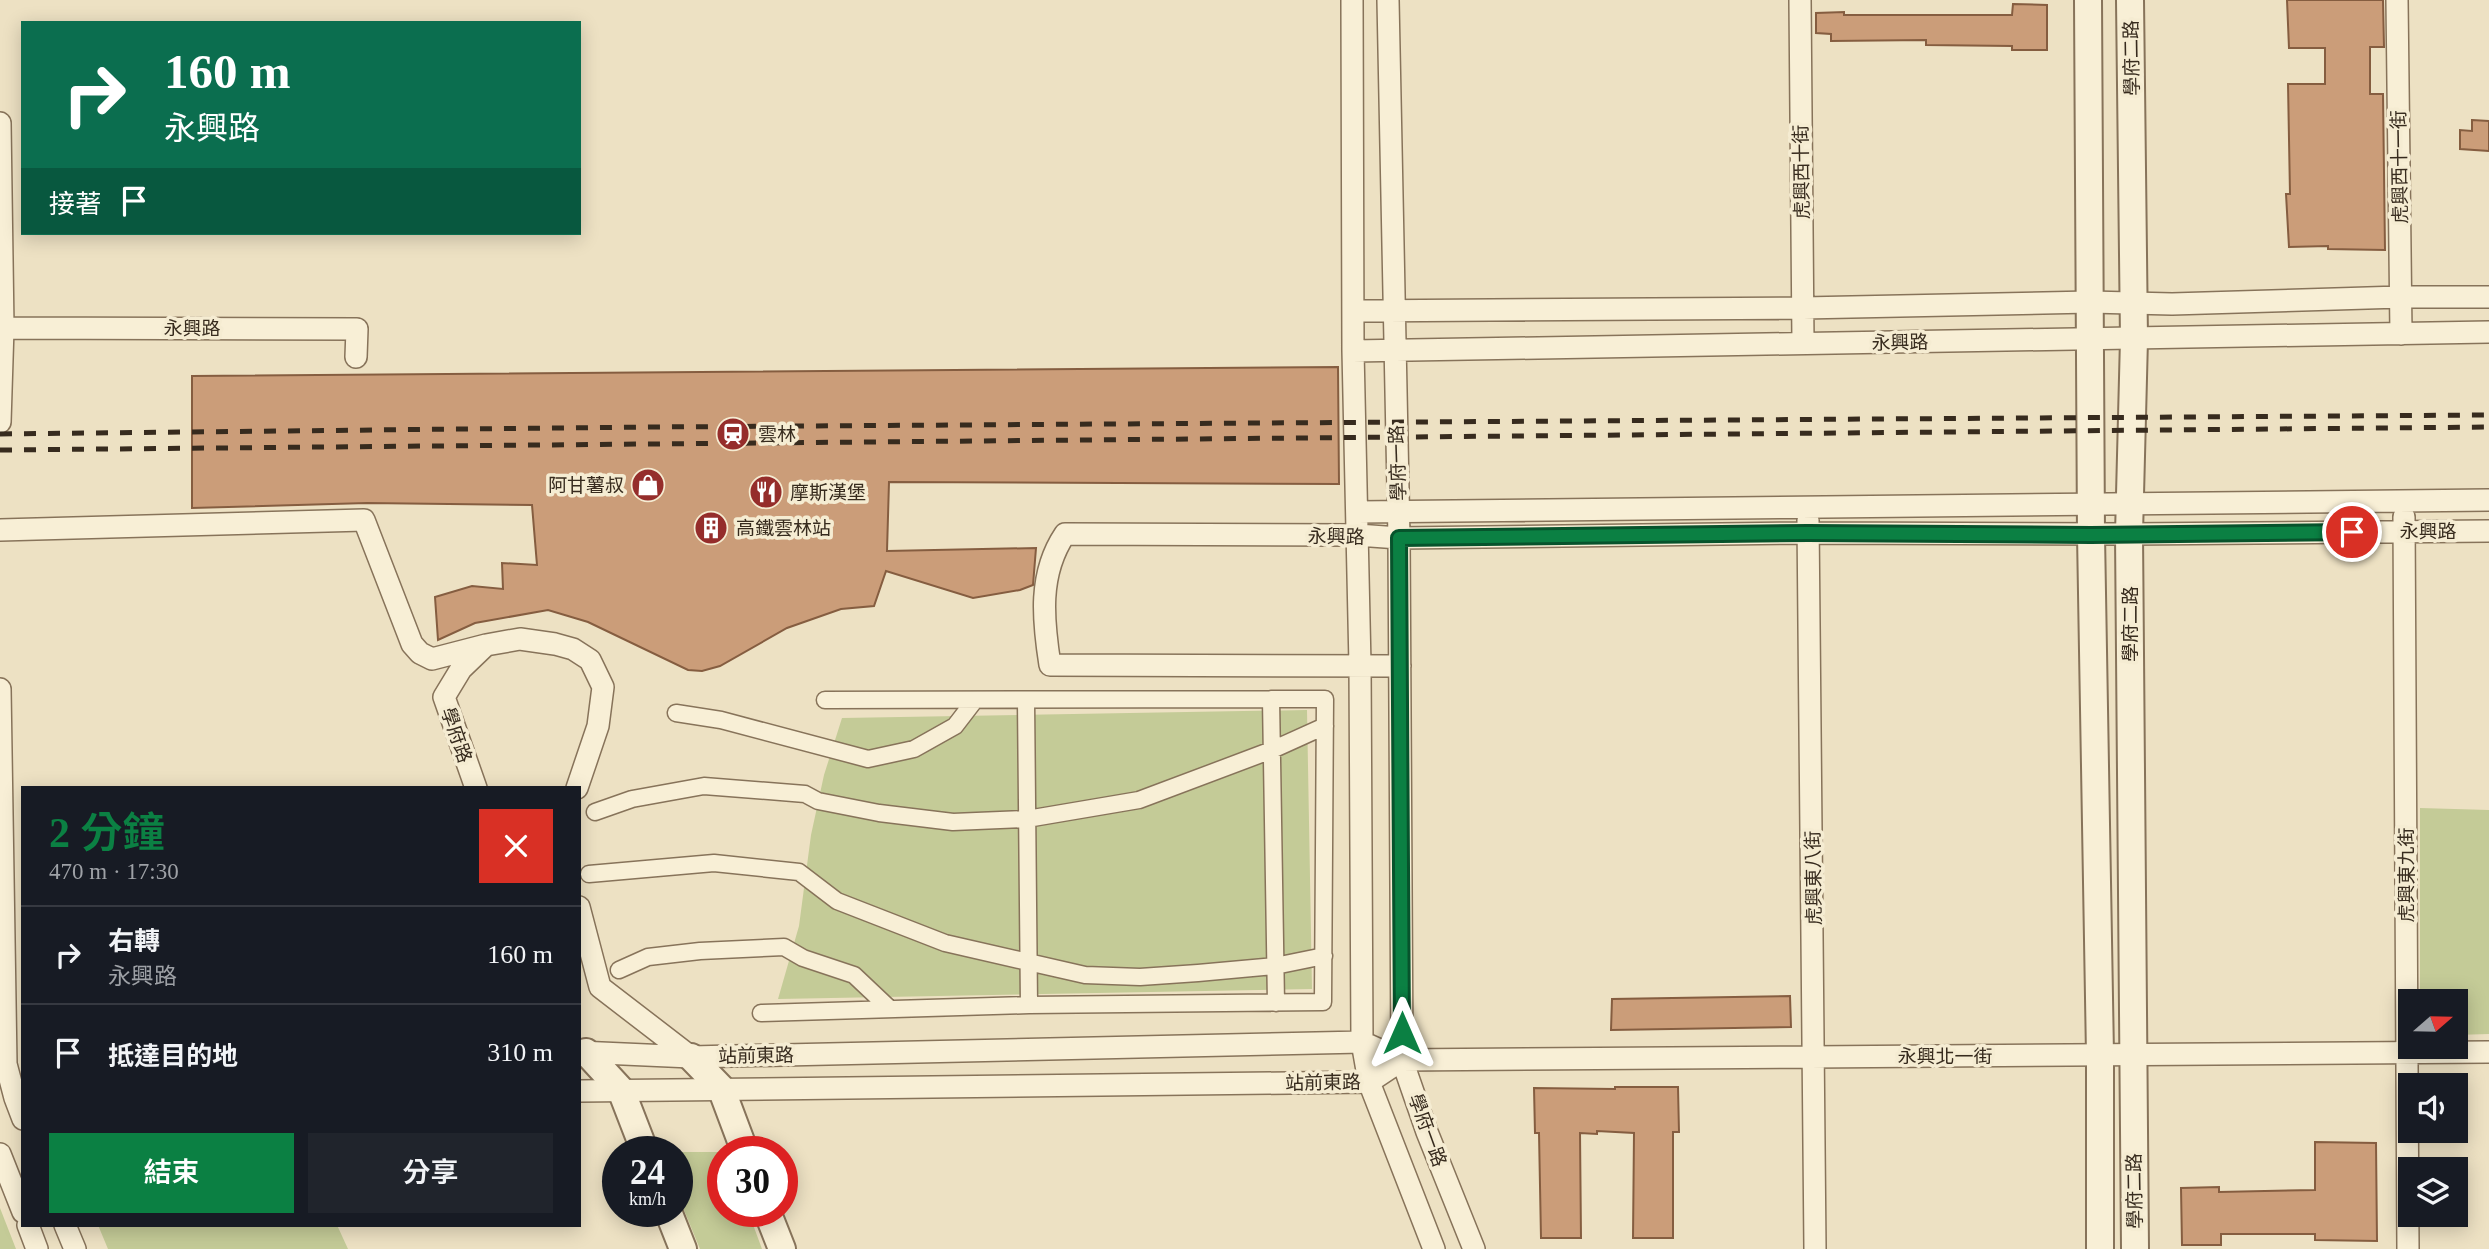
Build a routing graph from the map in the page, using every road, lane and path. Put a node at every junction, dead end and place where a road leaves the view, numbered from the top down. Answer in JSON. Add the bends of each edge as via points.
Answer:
{"nodes":[{"id":1,"x":1352,"y":0,"type":"edge"},
{"id":2,"x":1388,"y":0,"type":"edge"},
{"id":3,"x":1800,"y":0,"type":"edge"},
{"id":4,"x":2088,"y":0,"type":"edge"},
{"id":5,"x":2130,"y":0,"type":"edge"},
{"id":6,"x":2397,"y":0,"type":"edge"},
{"id":7,"x":0,"y":122,"type":"edge"},
{"id":8,"x":2489,"y":296,"type":"edge"},
{"id":9,"x":2400,"y":297,"type":"junction"},
{"id":10,"x":2090,"y":302,"type":"junction"},
{"id":11,"x":2134,"y":304,"type":"junction"},
{"id":12,"x":1802,"y":308,"type":"junction"},
{"id":13,"x":1354,"y":311,"type":"junction"},
{"id":14,"x":1394,"y":311,"type":"junction"},
{"id":15,"x":1,"y":328,"type":"edge"},
{"id":16,"x":2489,"y":332,"type":"edge"},
{"id":17,"x":2401,"y":334,"type":"junction"},
{"id":18,"x":2089,"y":339,"type":"junction"},
{"id":19,"x":2134,"y":339,"type":"junction"},
{"id":20,"x":1803,"y":344,"type":"junction"},
{"id":21,"x":1394,"y":350,"type":"junction"},
{"id":22,"x":1353,"y":351,"type":"junction"},
{"id":23,"x":356,"y":356,"type":"dead end"},
{"id":24,"x":1,"y":359,"type":"edge"},
{"id":25,"x":0,"y":422,"type":"edge"},
{"id":26,"x":2489,"y":500,"type":"edge"},
{"id":27,"x":2404,"y":501,"type":"junction"},
{"id":28,"x":2092,"y":505,"type":"junction"},
{"id":29,"x":2131,"y":505,"type":"junction"},
{"id":30,"x":1808,"y":508,"type":"junction"},
{"id":31,"x":1399,"y":511,"type":"junction"},
{"id":32,"x":1357,"y":512,"type":"junction"},
{"id":33,"x":0,"y":530,"type":"edge"},
{"id":34,"x":2404,"y":531,"type":"junction"},
{"id":35,"x":2489,"y":531,"type":"edge"},
{"id":36,"x":1808,"y":533,"type":"junction"},
{"id":37,"x":2129,"y":534,"type":"junction"},
{"id":38,"x":1357,"y":535,"type":"junction"},
{"id":39,"x":2091,"y":535,"type":"junction"},
{"id":40,"x":1399,"y":538,"type":"junction"},
{"id":41,"x":486,"y":645,"type":"junction"},
{"id":42,"x":1360,"y":665,"type":"junction"},
{"id":43,"x":1400,"y":666,"type":"junction"},
{"id":44,"x":0,"y":689,"type":"edge"},
{"id":45,"x":1271,"y":699,"type":"junction"},
{"id":46,"x":825,"y":700,"type":"dead end"},
{"id":47,"x":975,"y":700,"type":"junction"},
{"id":48,"x":1026,"y":701,"type":"junction"},
{"id":49,"x":676,"y":713,"type":"dead end"},
{"id":50,"x":1325,"y":726,"type":"junction"},
{"id":51,"x":1272,"y":750,"type":"junction"},
{"id":52,"x":475,"y":786,"type":"edge"},
{"id":53,"x":578,"y":786,"type":"edge"},
{"id":54,"x":595,"y":812,"type":"dead end"},
{"id":55,"x":1027,"y":819,"type":"junction"},
{"id":56,"x":589,"y":874,"type":"dead end"},
{"id":57,"x":581,"y":915,"type":"edge"},
{"id":58,"x":1324,"y":956,"type":"junction"},
{"id":59,"x":1029,"y":963,"type":"junction"},
{"id":60,"x":1275,"y":966,"type":"junction"},
{"id":61,"x":619,"y":970,"type":"dead end"},
{"id":62,"x":2406,"y":989,"type":"edge"},
{"id":63,"x":1276,"y":1003,"type":"junction"},
{"id":64,"x":1029,"y":1005,"type":"junction"},
{"id":65,"x":890,"y":1009,"type":"junction"},
{"id":66,"x":761,"y":1013,"type":"dead end"},
{"id":67,"x":1362,"y":1042,"type":"junction"},
{"id":68,"x":582,"y":1047,"type":"edge"},
{"id":69,"x":2468,"y":1052,"type":"edge"},
{"id":70,"x":2489,"y":1052,"type":"edge"},
{"id":71,"x":2398,"y":1053,"type":"edge"},
{"id":72,"x":2100,"y":1055,"type":"junction"},
{"id":73,"x":2132,"y":1055,"type":"junction"},
{"id":74,"x":1815,"y":1056,"type":"junction"},
{"id":75,"x":691,"y":1057,"type":"junction"},
{"id":76,"x":2406,"y":1059,"type":"edge"},
{"id":77,"x":1402,"y":1060,"type":"junction"},
{"id":78,"x":10,"y":1065,"type":"edge"},
{"id":79,"x":1369,"y":1082,"type":"junction"},
{"id":80,"x":721,"y":1088,"type":"junction"},
{"id":81,"x":621,"y":1090,"type":"junction"},
{"id":82,"x":581,"y":1091,"type":"edge"},
{"id":83,"x":15,"y":1102,"type":"edge"},
{"id":84,"x":639,"y":1136,"type":"edge"},
{"id":85,"x":739,"y":1136,"type":"edge"},
{"id":86,"x":0,"y":1154,"type":"edge"},
{"id":87,"x":21,"y":1207,"type":"edge"},
{"id":88,"x":29,"y":1227,"type":"edge"},
{"id":89,"x":66,"y":1227,"type":"edge"},
{"id":90,"x":674,"y":1227,"type":"edge"},
{"id":91,"x":773,"y":1227,"type":"edge"},
{"id":92,"x":37,"y":1249,"type":"edge"},
{"id":93,"x":75,"y":1249,"type":"edge"},
{"id":94,"x":682,"y":1249,"type":"edge"},
{"id":95,"x":782,"y":1249,"type":"edge"},
{"id":96,"x":1434,"y":1249,"type":"edge"},
{"id":97,"x":1474,"y":1249,"type":"edge"},
{"id":98,"x":1815,"y":1249,"type":"edge"},
{"id":99,"x":2100,"y":1249,"type":"edge"},
{"id":100,"x":2134,"y":1249,"type":"edge"},
{"id":101,"x":2408,"y":1249,"type":"edge"}],
"edges":[{"from":1,"to":13,"type":"street","name":"學府一路"},
{"from":2,"to":14,"type":"street","name":"學府一路"},
{"from":3,"to":12,"type":"street","name":"虎興西十街"},
{"from":4,"to":10,"type":"street","name":"學府二路"},
{"from":5,"to":11,"type":"street","name":"學府二路"},
{"from":6,"to":9,"type":"street","name":"虎興西十一街"},
{"from":7,"to":15,"type":"street"},
{"from":8,"to":9,"type":"street","name":"永興路"},
{"from":9,"to":11,"type":"street","name":"永興路"},
{"from":9,"to":17,"type":"street","name":"虎興西十一街"},
{"from":10,"to":11,"type":"street","name":"永興路"},
{"from":10,"to":12,"type":"street","name":"永興路"},
{"from":10,"to":18,"type":"street","name":"學府二路"},
{"from":11,"to":19,"type":"street","name":"學府二路"},
{"from":12,"to":14,"type":"street","name":"永興路"},
{"from":12,"to":20,"type":"street","name":"虎興西十街"},
{"from":13,"to":14,"type":"street","name":"永興路"},
{"from":13,"to":22,"type":"street","name":"學府一路"},
{"from":14,"to":21,"type":"street","name":"學府一路"},
{"from":15,"to":23,"type":"street","name":"永興路","via":[[357,329]]},
{"from":15,"to":24,"type":"street"},
{"from":16,"to":17,"type":"street","name":"永興路"},
{"from":17,"to":19,"type":"street","name":"永興路"},
{"from":18,"to":19,"type":"street","name":"永興路"},
{"from":18,"to":20,"type":"street","name":"永興路"},
{"from":18,"to":28,"type":"street","name":"學府二路"},
{"from":19,"to":29,"type":"street","name":"學府二路"},
{"from":20,"to":21,"type":"street","name":"永興路"},
{"from":21,"to":22,"type":"street","name":"永興路"},
{"from":21,"to":31,"type":"street","name":"學府一路"},
{"from":22,"to":32,"type":"street","name":"學府一路"},
{"from":24,"to":25,"type":"street"},
{"from":26,"to":27,"type":"street","name":"永興路"},
{"from":27,"to":29,"type":"street","name":"永興路"},
{"from":27,"to":34,"type":"street","name":"虎興東九街"},
{"from":28,"to":29,"type":"street","name":"永興路"},
{"from":28,"to":30,"type":"street","name":"永興路"},
{"from":28,"to":39,"type":"street","name":"學府二路"},
{"from":29,"to":37,"type":"street","name":"學府二路"},
{"from":30,"to":31,"type":"street","name":"永興路"},
{"from":30,"to":36,"type":"street","name":"虎興東八街"},
{"from":31,"to":32,"type":"street","name":"永興路"},
{"from":31,"to":40,"type":"street","name":"學府一路"},
{"from":32,"to":38,"type":"street","name":"學府一路"},
{"from":33,"to":41,"type":"street","via":[[364,520],[412,644],[420,653],[432,659]]},
{"from":34,"to":35,"type":"street","name":"永興路"},
{"from":34,"to":37,"type":"street","name":"永興路"},
{"from":34,"to":62,"type":"street","name":"虎興東九街"},
{"from":36,"to":39,"type":"street","name":"永興路"},
{"from":36,"to":40,"type":"street","name":"永興路"},
{"from":36,"to":74,"type":"street","name":"虎興東八街"},
{"from":37,"to":39,"type":"street","name":"永興路"},
{"from":37,"to":73,"type":"street","name":"學府二路"},
{"from":38,"to":40,"type":"street","name":"永興路"},
{"from":38,"to":42,"type":"street","name":"學府一路"},
{"from":38,"to":42,"type":"street","name":"永興路","via":[[1065,534],[1053,552],[1044,625],[1050,665]]},
{"from":39,"to":72,"type":"street","name":"學府二路"},
{"from":40,"to":43,"type":"street","name":"學府一路"},
{"from":41,"to":52,"type":"street","name":"學府路","via":[[461,669],[444,697]]},
{"from":41,"to":53,"type":"street","via":[[520,639],[555,643],[590,660],[603,687],[598,726]]},
{"from":42,"to":43,"type":"street"},
{"from":42,"to":67,"type":"street","name":"學府一路"},
{"from":43,"to":77,"type":"street","name":"學府一路"},
{"from":44,"to":78,"type":"street"},
{"from":45,"to":48,"type":"street"},
{"from":45,"to":50,"type":"street","via":[[1325,699]]},
{"from":45,"to":51,"type":"street"},
{"from":46,"to":47,"type":"street"},
{"from":47,"to":48,"type":"street"},
{"from":47,"to":49,"type":"street","via":[[955,726],[914,749],[868,759],[721,720]]},
{"from":48,"to":55,"type":"street"},
{"from":50,"to":51,"type":"street"},
{"from":50,"to":58,"type":"street"},
{"from":51,"to":55,"type":"street","via":[[1139,800]]},
{"from":51,"to":60,"type":"street"},
{"from":54,"to":55,"type":"street","via":[[632,799],[704,786],[805,794],[818,801],[879,813],[953,822]]},
{"from":55,"to":59,"type":"street"},
{"from":56,"to":59,"type":"street","via":[[714,863],[799,872],[837,901],[946,943]]},
{"from":57,"to":75,"type":"street","via":[[600,987]]},
{"from":58,"to":60,"type":"street"},
{"from":58,"to":63,"type":"street","via":[[1323,1002]]},
{"from":59,"to":60,"type":"street","via":[[1085,975],[1140,977]]},
{"from":59,"to":64,"type":"street"},
{"from":60,"to":63,"type":"street"},
{"from":61,"to":65,"type":"street","via":[[648,957],[784,947],[855,975]]},
{"from":63,"to":64,"type":"street"},
{"from":64,"to":65,"type":"street"},
{"from":65,"to":66,"type":"street"},
{"from":67,"to":75,"type":"street","name":"站前東路"},
{"from":67,"to":77,"type":"street","name":"站前東路"},
{"from":67,"to":79,"type":"street","name":"學府一路"},
{"from":68,"to":75,"type":"street","name":"站前東路"},
{"from":68,"to":81,"type":"street"},
{"from":69,"to":70,"type":"street","name":"永興北一街"},
{"from":71,"to":73,"type":"street","name":"永興北一街"},
{"from":72,"to":73,"type":"street","name":"永興北一街"},
{"from":72,"to":74,"type":"street","name":"永興北一街"},
{"from":72,"to":99,"type":"street","name":"學府二路"},
{"from":73,"to":100,"type":"street","name":"學府二路"},
{"from":74,"to":77,"type":"street","name":"永興北一街"},
{"from":74,"to":98,"type":"street","name":"虎興東八街"},
{"from":75,"to":80,"type":"street"},
{"from":76,"to":101,"type":"street","name":"虎興東九街"},
{"from":77,"to":79,"type":"street","name":"站前東路"},
{"from":77,"to":97,"type":"street","name":"學府一路"},
{"from":78,"to":83,"type":"street"},
{"from":79,"to":80,"type":"street","name":"站前東路"},
{"from":79,"to":96,"type":"street","name":"學府一路"},
{"from":80,"to":81,"type":"street","name":"站前東路"},
{"from":80,"to":85,"type":"street"},
{"from":81,"to":82,"type":"street","name":"站前東路"},
{"from":81,"to":84,"type":"street"},
{"from":86,"to":87,"type":"street"},
{"from":88,"to":92,"type":"street"},
{"from":89,"to":93,"type":"street"},
{"from":90,"to":94,"type":"street"},
{"from":91,"to":95,"type":"street"}]}
